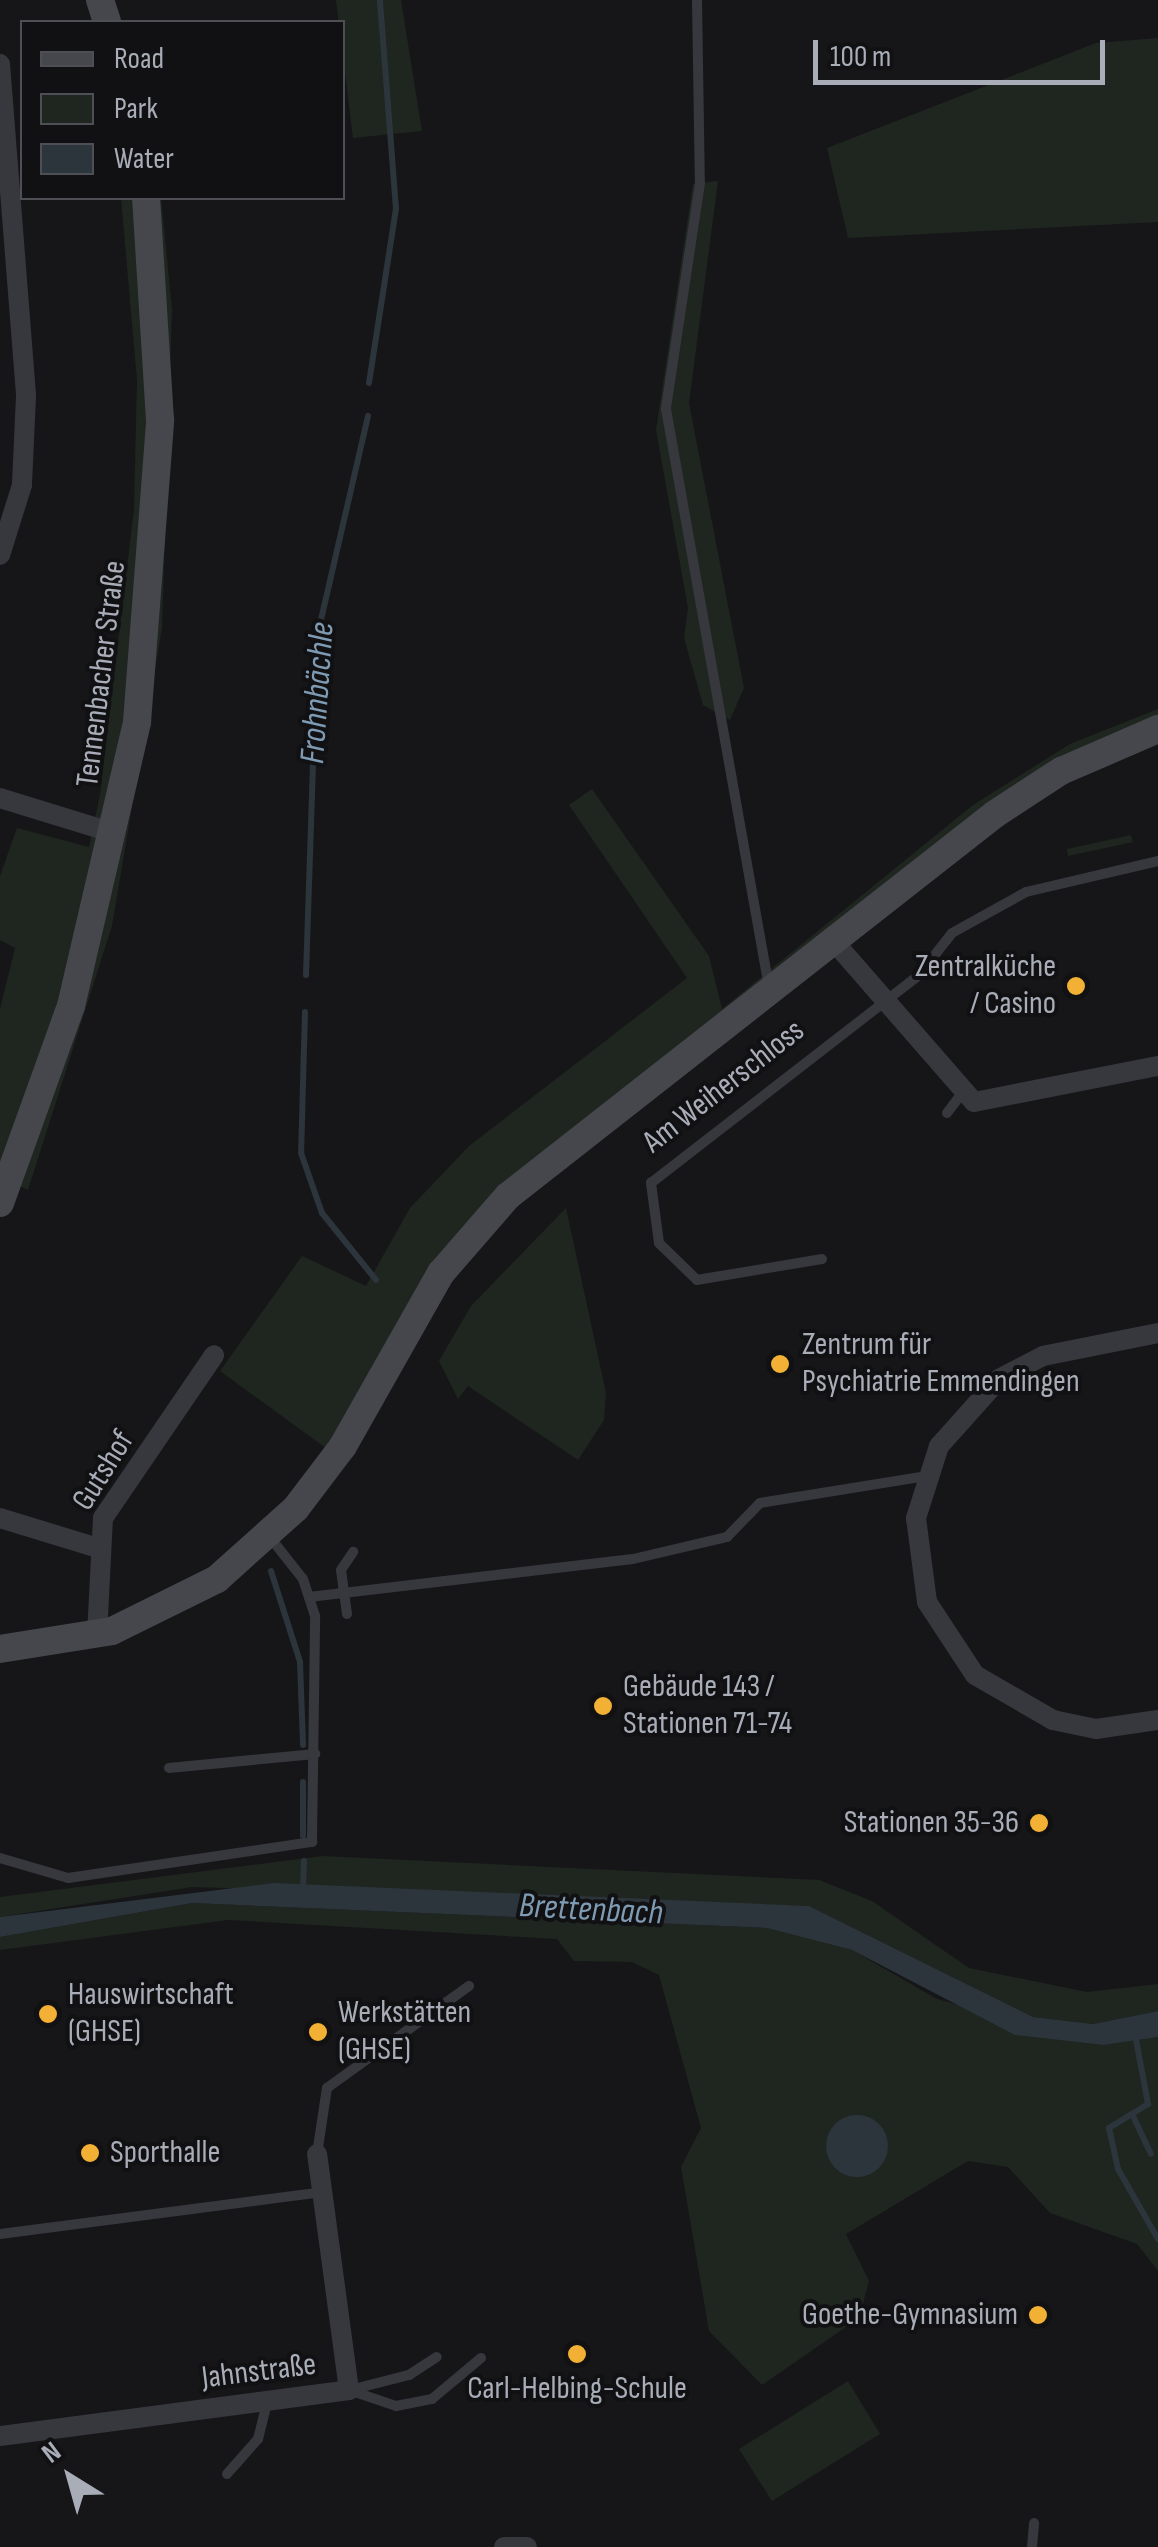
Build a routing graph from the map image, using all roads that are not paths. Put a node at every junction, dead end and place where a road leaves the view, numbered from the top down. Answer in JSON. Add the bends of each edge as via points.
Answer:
{"nodes":[{"id":1,"x":697,"y":0,"type":"edge"},
{"id":2,"x":0,"y":64,"type":"edge"},
{"id":3,"x":146,"y":200,"type":"edge"},
{"id":4,"x":0,"y":555,"type":"edge"},
{"id":5,"x":1158,"y":729,"type":"edge"},
{"id":6,"x":0,"y":798,"type":"edge"},
{"id":7,"x":114,"y":833,"type":"junction"},
{"id":8,"x":1158,"y":860,"type":"edge"},
{"id":9,"x":836,"y":945,"type":"junction"},
{"id":10,"x":771,"y":996,"type":"junction"},
{"id":11,"x":885,"y":1002,"type":"junction"},
{"id":12,"x":1158,"y":1066,"type":"edge"},
{"id":13,"x":0,"y":1202,"type":"edge"},
{"id":14,"x":822,"y":1259,"type":"dead end"},
{"id":15,"x":1158,"y":1333,"type":"edge"},
{"id":16,"x":214,"y":1355,"type":"dead end"},
{"id":17,"x":926,"y":1476,"type":"junction"},
{"id":18,"x":0,"y":1518,"type":"edge"},
{"id":19,"x":268,"y":1535,"type":"junction"},
{"id":20,"x":95,"y":1547,"type":"junction"},
{"id":21,"x":353,"y":1552,"type":"dead end"},
{"id":22,"x":340,"y":1596,"type":"junction"},
{"id":23,"x":309,"y":1597,"type":"junction"},
{"id":24,"x":347,"y":1614,"type":"dead end"},
{"id":25,"x":97,"y":1636,"type":"junction"},
{"id":26,"x":0,"y":1649,"type":"edge"},
{"id":27,"x":1158,"y":1720,"type":"edge"},
{"id":28,"x":315,"y":1754,"type":"junction"},
{"id":29,"x":169,"y":1768,"type":"dead end"},
{"id":30,"x":0,"y":1858,"type":"edge"},
{"id":31,"x":469,"y":1986,"type":"dead end"},
{"id":32,"x":317,"y":2154,"type":"joint"},
{"id":33,"x":316,"y":2194,"type":"junction"},
{"id":34,"x":0,"y":2234,"type":"edge"},
{"id":35,"x":437,"y":2357,"type":"dead end"},
{"id":36,"x":481,"y":2358,"type":"dead end"},
{"id":37,"x":349,"y":2390,"type":"junction"},
{"id":38,"x":267,"y":2401,"type":"junction"},
{"id":39,"x":0,"y":2436,"type":"edge"},
{"id":40,"x":227,"y":2474,"type":"dead end"},
{"id":41,"x":1034,"y":2523,"type":"dead end"},
{"id":42,"x":504,"y":2547,"type":"edge"},
{"id":43,"x":528,"y":2547,"type":"edge"},
{"id":44,"x":1032,"y":2547,"type":"edge"}],
"edges":[{"from":1,"to":10,"type":"lane","via":[[700,183],[666,409]]},
{"from":2,"to":4,"type":"street","via":[[26,396],[22,485]]},
{"from":3,"to":7,"type":"street","name":"Tennenbacher Straße","via":[[160,420],[137,722]]},
{"from":5,"to":9,"type":"street","via":[[1031,790]]},
{"from":6,"to":7,"type":"street"},
{"from":7,"to":13,"type":"street","name":"Tennenbacher Straße","via":[[71,1006]]},
{"from":8,"to":11,"type":"lane","name":"Am Weiherschloss","via":[[1026,892],[952,933]]},
{"from":9,"to":10,"type":"street"},
{"from":9,"to":11,"type":"street"},
{"from":10,"to":19,"type":"street","via":[[586,1132],[482,1224],[419,1306],[343,1446]]},
{"from":11,"to":12,"type":"street","via":[[953,1105],[1073,1088]]},
{"from":11,"to":14,"type":"lane","name":"Am Weiherschloss","via":[[651,1182],[659,1243],[698,1280]]},
{"from":15,"to":17,"type":"street","via":[[1043,1356],[998,1379],[960,1414]]},
{"from":16,"to":20,"type":"street","name":"Gutshof","via":[[103,1518]]},
{"from":17,"to":22,"type":"lane","via":[[760,1503],[727,1537],[633,1560]]},
{"from":17,"to":27,"type":"street","via":[[919,1577],[975,1675],[1053,1720],[1096,1729]]},
{"from":18,"to":20,"type":"street"},
{"from":19,"to":23,"type":"lane"},
{"from":19,"to":25,"type":"street","via":[[187,1598]]},
{"from":20,"to":25,"type":"street","name":"Gutshof"},
{"from":21,"to":22,"type":"lane"},
{"from":22,"to":23,"type":"lane"},
{"from":22,"to":24,"type":"lane"},
{"from":23,"to":28,"type":"lane"},
{"from":25,"to":26,"type":"street"},
{"from":28,"to":29,"type":"lane"},
{"from":28,"to":30,"type":"lane","via":[[312,1842],[57,1877]]},
{"from":31,"to":32,"type":"lane","via":[[327,2088]]},
{"from":32,"to":33,"type":"street","name":"Jahnstraße"},
{"from":33,"to":34,"type":"lane"},
{"from":33,"to":37,"type":"street","name":"Jahnstraße"},
{"from":35,"to":37,"type":"lane","via":[[409,2375]]},
{"from":36,"to":37,"type":"lane","via":[[432,2399],[396,2406]]},
{"from":37,"to":38,"type":"street","name":"Jahnstraße"},
{"from":38,"to":39,"type":"street","name":"Jahnstraße"},
{"from":38,"to":40,"type":"lane","via":[[258,2439]]},
{"from":41,"to":44,"type":"lane"},
{"from":42,"to":43,"type":"street"}]}
